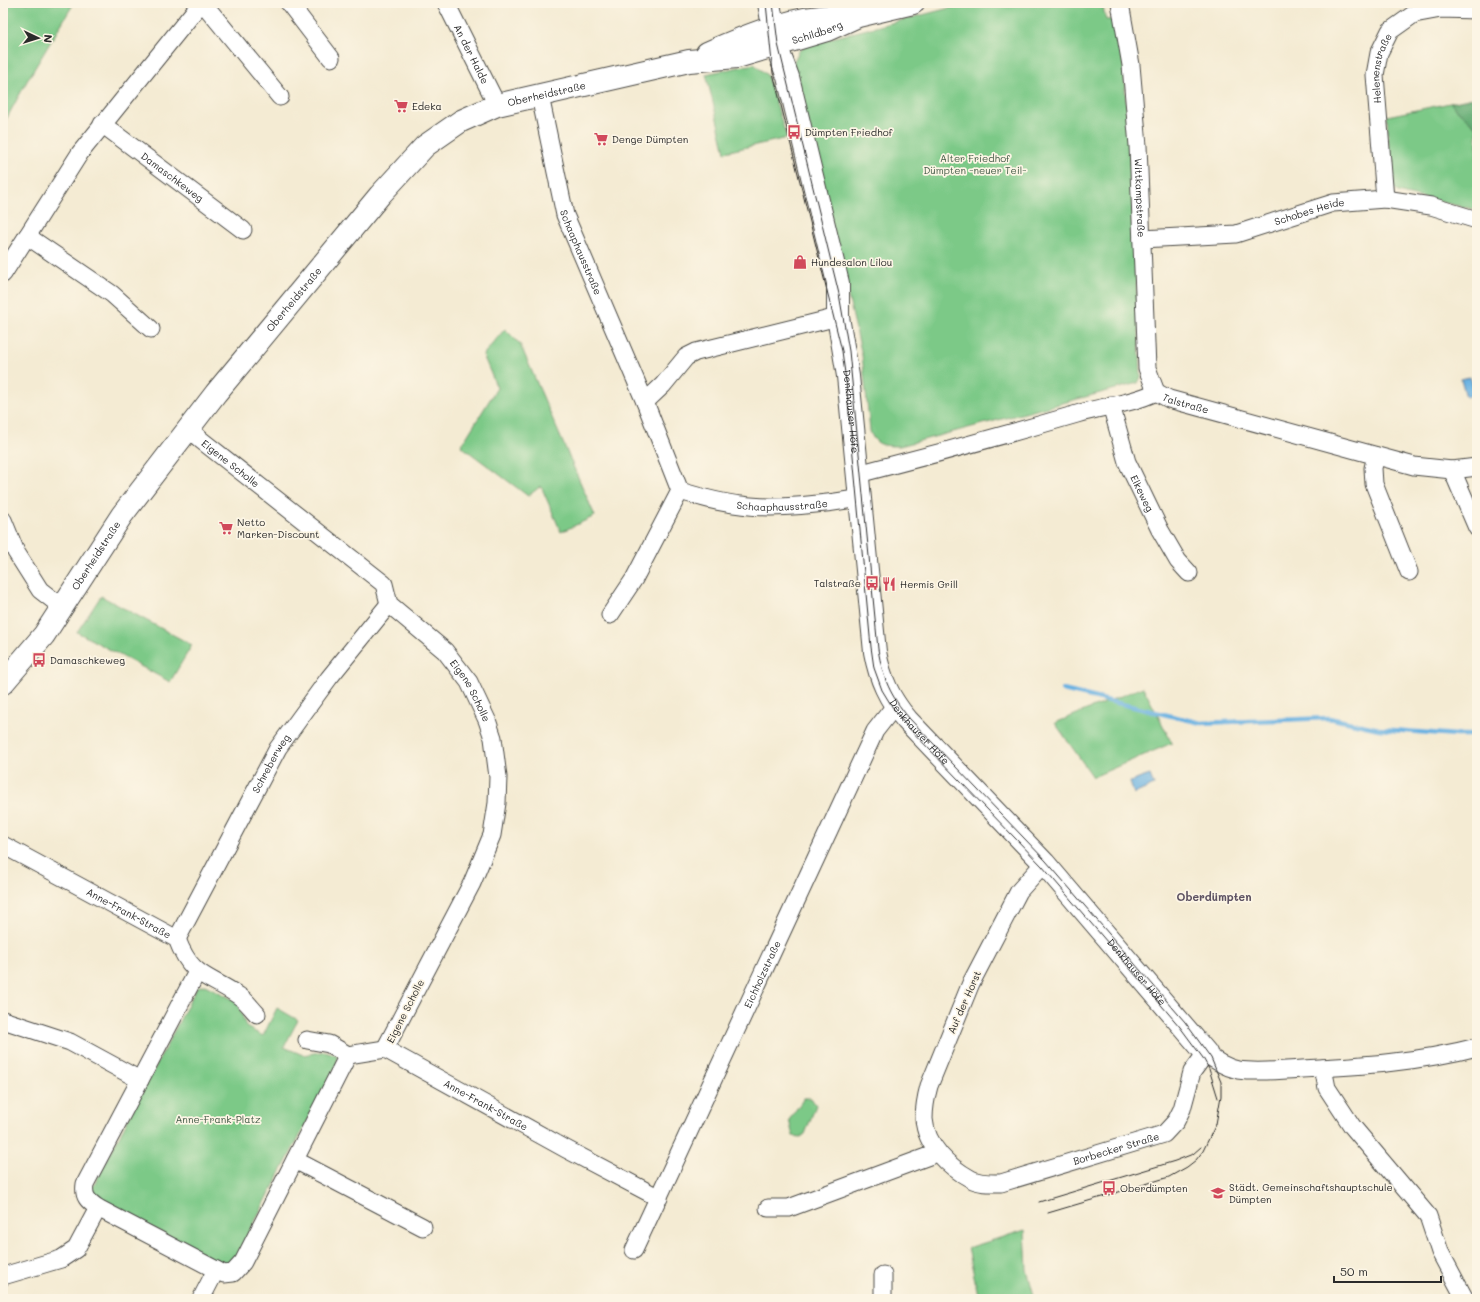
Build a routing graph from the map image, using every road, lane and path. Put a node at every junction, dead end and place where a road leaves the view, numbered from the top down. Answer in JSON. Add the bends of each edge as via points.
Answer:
{"nodes":[{"id":1,"x":202,"y":3,"type":"edge"},
{"id":2,"x":289,"y":3,"type":"edge"},
{"id":3,"x":446,"y":3,"type":"edge"},
{"id":4,"x":769,"y":3,"type":"edge"},
{"id":5,"x":913,"y":3,"type":"edge"},
{"id":6,"x":1120,"y":3,"type":"edge"},
{"id":7,"x":1477,"y":10,"type":"edge"},
{"id":8,"x":774,"y":36,"type":"junction"},
{"id":9,"x":331,"y":58,"type":"dead end"},
{"id":10,"x":540,"y":96,"type":"junction"},
{"id":11,"x":280,"y":97,"type":"dead end"},
{"id":12,"x":498,"y":105,"type":"junction"},
{"id":13,"x":102,"y":124,"type":"junction"},
{"id":14,"x":1385,"y":199,"type":"junction"},
{"id":15,"x":1477,"y":220,"type":"edge"},
{"id":16,"x":243,"y":230,"type":"dead end"},
{"id":17,"x":27,"y":236,"type":"junction"},
{"id":18,"x":1142,"y":239,"type":"junction"},
{"id":19,"x":3,"y":274,"type":"edge"},
{"id":20,"x":838,"y":317,"type":"junction"},
{"id":21,"x":151,"y":329,"type":"dead end"},
{"id":22,"x":1156,"y":392,"type":"junction"},
{"id":23,"x":645,"y":402,"type":"junction"},
{"id":24,"x":1112,"y":405,"type":"junction"},
{"id":25,"x":189,"y":429,"type":"junction"},
{"id":26,"x":1376,"y":456,"type":"junction"},
{"id":27,"x":1477,"y":467,"type":"edge"},
{"id":28,"x":1452,"y":470,"type":"junction"},
{"id":29,"x":858,"y":474,"type":"junction"},
{"id":30,"x":680,"y":491,"type":"junction"},
{"id":31,"x":861,"y":498,"type":"junction"},
{"id":32,"x":3,"y":520,"type":"edge"},
{"id":33,"x":1477,"y":528,"type":"edge"},
{"id":34,"x":1409,"y":572,"type":"dead end"},
{"id":35,"x":1189,"y":573,"type":"dead end"},
{"id":36,"x":389,"y":604,"type":"junction"},
{"id":37,"x":62,"y":607,"type":"junction"},
{"id":38,"x":610,"y":615,"type":"dead end"},
{"id":39,"x":3,"y":683,"type":"edge"},
{"id":40,"x":895,"y":704,"type":"junction"},
{"id":41,"x":3,"y":845,"type":"edge"},
{"id":42,"x":1044,"y":863,"type":"junction"},
{"id":43,"x":177,"y":939,"type":"junction"},
{"id":44,"x":197,"y":972,"type":"junction"},
{"id":45,"x":257,"y":1014,"type":"dead end"},
{"id":46,"x":3,"y":1020,"type":"edge"},
{"id":47,"x":307,"y":1040,"type":"dead end"},
{"id":48,"x":1477,"y":1047,"type":"edge"},
{"id":49,"x":386,"y":1049,"type":"junction"},
{"id":50,"x":1206,"y":1054,"type":"junction"},
{"id":51,"x":348,"y":1055,"type":"junction"},
{"id":52,"x":1323,"y":1068,"type":"junction"},
{"id":53,"x":140,"y":1080,"type":"junction"},
{"id":54,"x":937,"y":1153,"type":"junction"},
{"id":55,"x":295,"y":1160,"type":"junction"},
{"id":56,"x":659,"y":1198,"type":"junction"},
{"id":57,"x":98,"y":1208,"type":"junction"},
{"id":58,"x":768,"y":1208,"type":"dead end"},
{"id":59,"x":423,"y":1227,"type":"dead end"},
{"id":60,"x":634,"y":1250,"type":"dead end"},
{"id":61,"x":216,"y":1270,"type":"junction"},
{"id":62,"x":883,"y":1275,"type":"dead end"},
{"id":63,"x":3,"y":1276,"type":"edge"},
{"id":64,"x":201,"y":1299,"type":"edge"},
{"id":65,"x":883,"y":1299,"type":"edge"},
{"id":66,"x":1464,"y":1299,"type":"edge"}],
"edges":[{"from":1,"to":11,"type":"street"},
{"from":1,"to":13,"type":"street"},
{"from":2,"to":9,"type":"street"},
{"from":3,"to":12,"type":"street","name":"An der Halde"},
{"from":4,"to":8,"type":"street","name":"Denkhauser Höfe"},
{"from":5,"to":8,"type":"street","name":"Schildberg","via":[[858,16],[827,30]]},
{"from":6,"to":18,"type":"street","name":"Wittkampstraße","via":[[1132,72]]},
{"from":7,"to":14,"type":"street","name":"Helenenstraße","via":[[1441,9],[1414,14],[1390,31],[1379,53],[1375,75]]},
{"from":8,"to":10,"type":"street","name":"Oberheidstraße","via":[[737,57],[689,61]]},
{"from":8,"to":20,"type":"street","name":"Denkhauser Höfe","via":[[788,77],[838,283]]},
{"from":10,"to":12,"type":"street","name":"Oberheidstraße"},
{"from":10,"to":23,"type":"street","name":"Schaaphausstraße","via":[[565,215]]},
{"from":12,"to":25,"type":"street","name":"Oberheidstraße","via":[[461,121],[425,146],[380,195]]},
{"from":13,"to":16,"type":"street","name":"Damaschkeweg"},
{"from":13,"to":17,"type":"street","via":[[80,153]]},
{"from":14,"to":15,"type":"street","name":"Schobes Heide","via":[[1431,206]]},
{"from":14,"to":18,"type":"street","name":"Schobes Heide","via":[[1333,203],[1236,234]]},
{"from":17,"to":19,"type":"street"},
{"from":17,"to":21,"type":"street","via":[[112,294]]},
{"from":18,"to":22,"type":"street","name":"Wittkampstraße","via":[[1147,368]]},
{"from":20,"to":23,"type":"street","via":[[696,352],[686,357]]},
{"from":20,"to":29,"type":"street","name":"Denkhauser Höfe","via":[[848,376]]},
{"from":22,"to":24,"type":"street","name":"Talstraße","via":[[1144,398]]},
{"from":22,"to":26,"type":"street","name":"Talstraße","via":[[1169,399]]},
{"from":23,"to":30,"type":"street","name":"Schaaphausstraße"},
{"from":24,"to":29,"type":"street","name":"Talstraße"},
{"from":24,"to":35,"type":"street","name":"Elkeweg","via":[[1127,462],[1160,530],[1178,561]]},
{"from":25,"to":36,"type":"street","name":"Eigene Scholle","via":[[384,584]]},
{"from":25,"to":37,"type":"street","name":"Oberheidstraße","via":[[122,515]]},
{"from":26,"to":28,"type":"street","name":"Talstraße","via":[[1414,466]]},
{"from":26,"to":34,"type":"street","via":[[1373,468],[1374,484]]},
{"from":27,"to":28,"type":"street","name":"Talstraße"},
{"from":28,"to":33,"type":"street"},
{"from":29,"to":31,"type":"street","name":"Denkhauser Höfe"},
{"from":30,"to":31,"type":"street","name":"Schaaphausstraße","via":[[742,506],[775,507]]},
{"from":30,"to":38,"type":"street","via":[[634,579]]},
{"from":31,"to":40,"type":"street","name":"Denkhauser Höfe","via":[[878,671]]},
{"from":32,"to":37,"type":"street","via":[[16,552],[40,590]]},
{"from":36,"to":43,"type":"street","name":"Schreberweg","via":[[329,678],[278,748]]},
{"from":36,"to":49,"type":"street","name":"Eigene Scholle","via":[[445,651],[469,682],[488,720],[498,777],[492,834],[472,883]]},
{"from":37,"to":39,"type":"street","name":"Oberheidstraße","via":[[44,635]]},
{"from":40,"to":42,"type":"street","name":"Denkhauser Höfe"},
{"from":40,"to":56,"type":"street","name":"Eichholzstraße","via":[[875,731]]},
{"from":41,"to":43,"type":"street","name":"Anne-Frank-Straße"},
{"from":42,"to":50,"type":"street","name":"Denkhauser Höfe"},
{"from":42,"to":54,"type":"street","name":"Auf der Horst","via":[[1019,891],[971,983],[929,1086],[924,1120]]},
{"from":43,"to":44,"type":"street","name":"Anne-Frank-Straße","via":[[182,954]]},
{"from":44,"to":45,"type":"street","name":"Anne-Frank-Straße","via":[[240,996]]},
{"from":44,"to":53,"type":"street"},
{"from":46,"to":53,"type":"street","via":[[70,1042]]},
{"from":47,"to":51,"type":"street","via":[[329,1044]]},
{"from":48,"to":52,"type":"street","via":[[1422,1059]]},
{"from":49,"to":51,"type":"street"},
{"from":49,"to":56,"type":"street","name":"Anne-Frank-Straße"},
{"from":50,"to":52,"type":"street","via":[[1218,1064],[1239,1070]]},
{"from":50,"to":54,"type":"street","name":"Borbecker Straße","via":[[1192,1072],[1176,1121],[1164,1134],[1156,1138],[1001,1183],[972,1179]]},
{"from":51,"to":55,"type":"street"},
{"from":52,"to":66,"type":"street","via":[[1327,1088],[1352,1126],[1428,1216],[1440,1252]]},
{"from":53,"to":57,"type":"street","via":[[85,1184],[84,1192],[88,1201]]},
{"from":54,"to":58,"type":"street","via":[[789,1208]]},
{"from":55,"to":59,"type":"street"},
{"from":55,"to":61,"type":"street","via":[[243,1262],[233,1273],[224,1274]]},
{"from":56,"to":60,"type":"street","name":"Eichholzstraße"},
{"from":57,"to":61,"type":"street"},
{"from":57,"to":63,"type":"street","via":[[76,1248],[61,1258]]},
{"from":61,"to":64,"type":"street"},
{"from":62,"to":65,"type":"street"}]}
